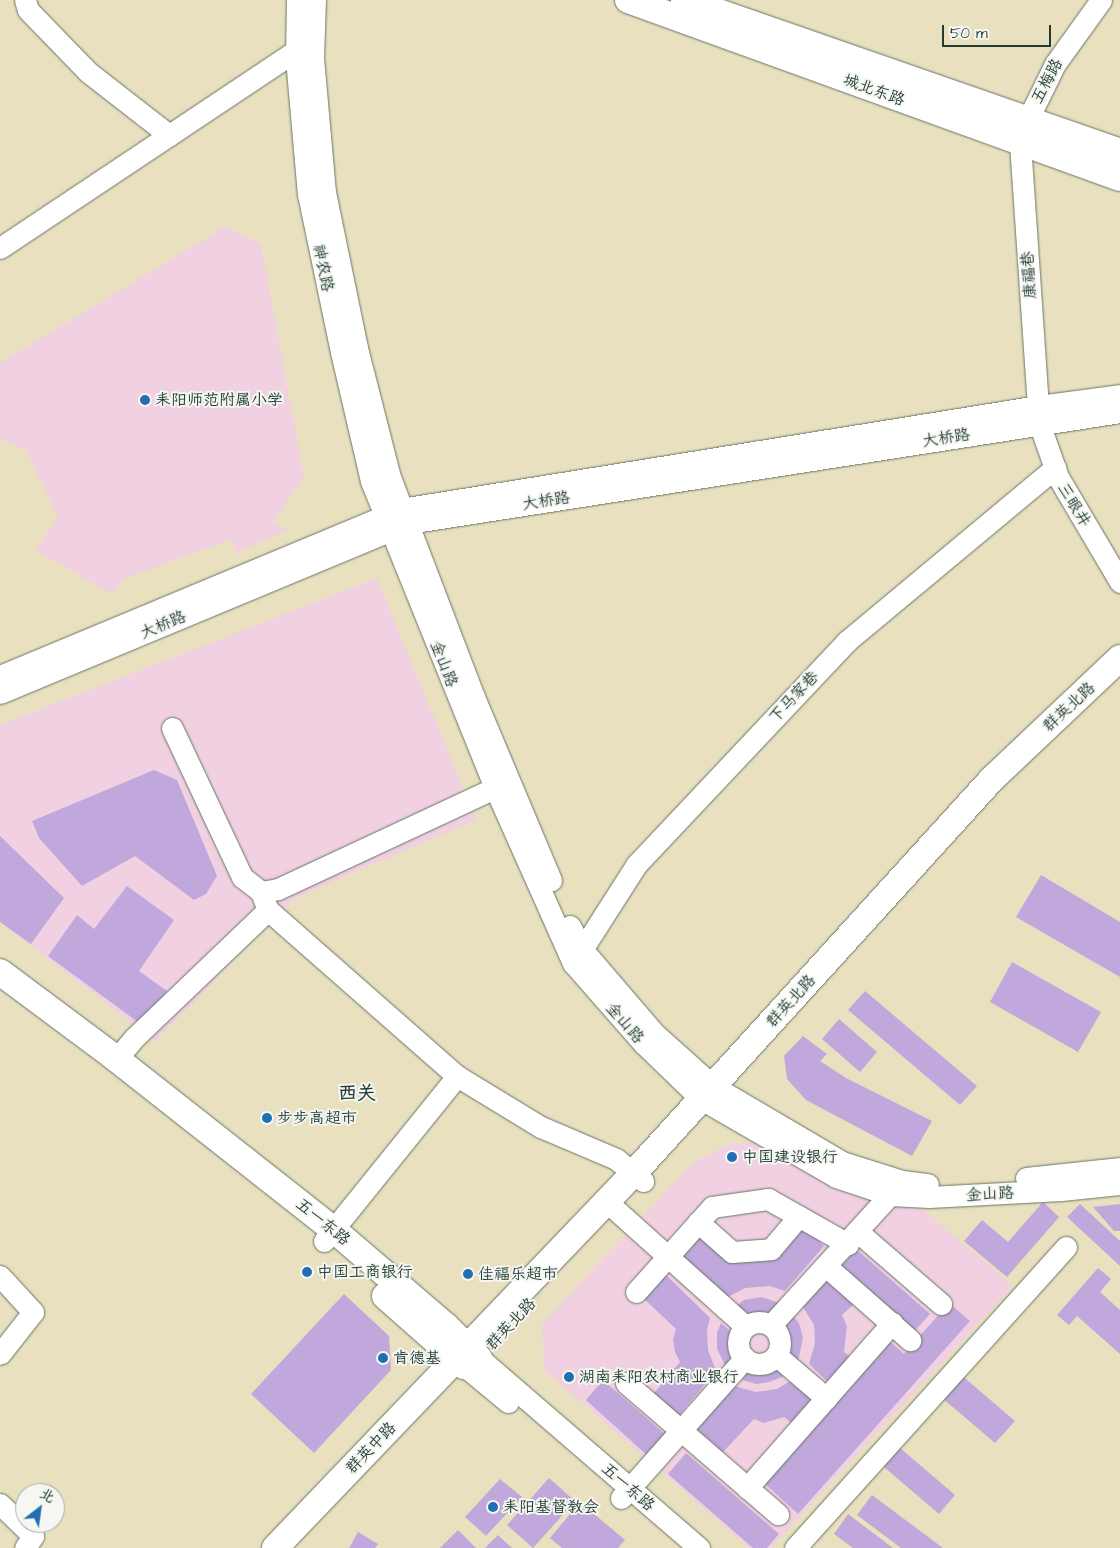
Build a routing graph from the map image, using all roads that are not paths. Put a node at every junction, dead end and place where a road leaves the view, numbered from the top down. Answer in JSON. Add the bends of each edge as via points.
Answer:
{"nodes":[{"id":1,"x":25,"y":0,"type":"edge"},
{"id":2,"x":297,"y":0,"type":"edge"},
{"id":3,"x":315,"y":0,"type":"edge"},
{"id":4,"x":628,"y":0,"type":"edge"},
{"id":5,"x":684,"y":0,"type":"edge"},
{"id":6,"x":1101,"y":0,"type":"edge"},
{"id":7,"x":305,"y":44,"type":"junction"},
{"id":8,"x":1024,"y":131,"type":"junction"},
{"id":9,"x":168,"y":135,"type":"junction"},
{"id":10,"x":1120,"y":152,"type":"edge"},
{"id":11,"x":1120,"y":178,"type":"edge"},
{"id":12,"x":0,"y":248,"type":"edge"},
{"id":13,"x":1120,"y":395,"type":"edge"},
{"id":14,"x":1120,"y":412,"type":"edge"},
{"id":15,"x":1038,"y":415,"type":"junction"},
{"id":16,"x":1055,"y":468,"type":"junction"},
{"id":17,"x":396,"y":519,"type":"junction"},
{"id":18,"x":1120,"y":582,"type":"edge"},
{"id":19,"x":1120,"y":658,"type":"edge"},
{"id":20,"x":0,"y":676,"type":"edge"},
{"id":21,"x":1120,"y":680,"type":"edge"},
{"id":22,"x":0,"y":693,"type":"edge"},
{"id":23,"x":172,"y":728,"type":"dead end"},
{"id":24,"x":495,"y":788,"type":"junction"},
{"id":25,"x":264,"y":901,"type":"junction"},
{"id":26,"x":578,"y":956,"type":"junction"},
{"id":27,"x":0,"y":972,"type":"edge"},
{"id":28,"x":0,"y":988,"type":"edge"},
{"id":29,"x":124,"y":1050,"type":"dead end"},
{"id":30,"x":457,"y":1076,"type":"junction"},
{"id":31,"x":714,"y":1097,"type":"junction"},
{"id":32,"x":1120,"y":1168,"type":"edge"},
{"id":33,"x":639,"y":1177,"type":"junction"},
{"id":34,"x":1120,"y":1184,"type":"edge"},
{"id":35,"x":896,"y":1188,"type":"junction"},
{"id":36,"x":611,"y":1207,"type":"junction"},
{"id":37,"x":799,"y":1216,"type":"junction"},
{"id":38,"x":698,"y":1222,"type":"junction"},
{"id":39,"x":329,"y":1235,"type":"junction"},
{"id":40,"x":853,"y":1238,"type":"junction"},
{"id":41,"x":1066,"y":1247,"type":"dead end"},
{"id":42,"x":667,"y":1257,"type":"junction"},
{"id":43,"x":827,"y":1266,"type":"junction"},
{"id":44,"x":0,"y":1276,"type":"edge"},
{"id":45,"x":636,"y":1292,"type":"dead end"},
{"id":46,"x":941,"y":1304,"type":"dead end"},
{"id":47,"x":892,"y":1323,"type":"junction"},
{"id":48,"x":772,"y":1325,"type":"junction"},
{"id":49,"x":745,"y":1326,"type":"junction"},
{"id":50,"x":910,"y":1340,"type":"dead end"},
{"id":51,"x":0,"y":1354,"type":"edge"},
{"id":52,"x":777,"y":1356,"type":"junction"},
{"id":53,"x":467,"y":1358,"type":"junction"},
{"id":54,"x":745,"y":1358,"type":"junction"},
{"id":55,"x":626,"y":1383,"type":"dead end"},
{"id":56,"x":826,"y":1398,"type":"junction"},
{"id":57,"x":681,"y":1430,"type":"junction"},
{"id":58,"x":747,"y":1488,"type":"junction"},
{"id":59,"x":625,"y":1494,"type":"junction"},
{"id":60,"x":0,"y":1504,"type":"edge"},
{"id":61,"x":778,"y":1514,"type":"dead end"},
{"id":62,"x":25,"y":1548,"type":"edge"},
{"id":63,"x":275,"y":1548,"type":"edge"},
{"id":64,"x":292,"y":1548,"type":"edge"},
{"id":65,"x":676,"y":1548,"type":"edge"},
{"id":66,"x":699,"y":1548,"type":"edge"},
{"id":67,"x":795,"y":1548,"type":"edge"}],
"edges":[{"from":1,"to":9,"type":"street","via":[[28,10],[88,72]]},
{"from":2,"to":7,"type":"street","name":"神农路"},
{"from":3,"to":7,"type":"street","name":"神农路"},
{"from":4,"to":8,"type":"main road","name":"城北东路"},
{"from":5,"to":8,"type":"main road","name":"城北东路"},
{"from":6,"to":8,"type":"street","name":"五梅路","via":[[1055,64]]},
{"from":7,"to":9,"type":"street"},
{"from":7,"to":17,"type":"street","name":"神农路","via":[[314,58],[325,192],[357,348],[390,477]]},
{"from":8,"to":10,"type":"main road","name":"城北东路"},
{"from":8,"to":11,"type":"main road","name":"城北东路"},
{"from":8,"to":15,"type":"street","name":"康福巷"},
{"from":9,"to":12,"type":"street"},
{"from":13,"to":15,"type":"street","name":"大桥路"},
{"from":14,"to":15,"type":"street","name":"大桥路"},
{"from":15,"to":16,"type":"street","name":"三眼井"},
{"from":15,"to":17,"type":"street","name":"大桥路"},
{"from":16,"to":18,"type":"street","name":"三眼井"},
{"from":16,"to":26,"type":"street","name":"下马家巷","via":[[847,641],[636,865]]},
{"from":17,"to":20,"type":"street","name":"大桥路"},
{"from":17,"to":22,"type":"street","name":"大桥路"},
{"from":17,"to":24,"type":"street","name":"金山路"},
{"from":17,"to":26,"type":"street","name":"金山路","via":[[574,936]]},
{"from":19,"to":31,"type":"main road","name":"群英北路","via":[[992,779]]},
{"from":21,"to":31,"type":"main road","name":"群英北路","via":[[998,792]]},
{"from":23,"to":25,"type":"street","via":[[242,877]]},
{"from":24,"to":25,"type":"street","via":[[278,889]]},
{"from":24,"to":26,"type":"street","name":"金山路"},
{"from":25,"to":29,"type":"street"},
{"from":25,"to":30,"type":"street"},
{"from":26,"to":31,"type":"street","name":"金山路"},
{"from":27,"to":39,"type":"main road","name":"五一东路","via":[[114,1057]]},
{"from":28,"to":39,"type":"main road","name":"五一东路"},
{"from":30,"to":33,"type":"street","via":[[541,1127],[616,1159]]},
{"from":30,"to":39,"type":"street"},
{"from":31,"to":33,"type":"main road","name":"群英北路"},
{"from":31,"to":35,"type":"street","name":"金山路","via":[[836,1177]]},
{"from":32,"to":35,"type":"street","name":"金山路"},
{"from":33,"to":36,"type":"main road","name":"群英北路"},
{"from":34,"to":35,"type":"street","name":"金山路","via":[[929,1197]]},
{"from":35,"to":40,"type":"street"},
{"from":36,"to":42,"type":"street"},
{"from":36,"to":53,"type":"main road","name":"群英北路"},
{"from":37,"to":38,"type":"street","via":[[768,1199],[712,1207]]},
{"from":37,"to":38,"type":"street","via":[[771,1249],[732,1252]]},
{"from":37,"to":40,"type":"street"},
{"from":38,"to":42,"type":"street"},
{"from":39,"to":53,"type":"main road","name":"五一东路","via":[[446,1326]]},
{"from":40,"to":43,"type":"street"},
{"from":40,"to":46,"type":"street"},
{"from":41,"to":67,"type":"street"},
{"from":42,"to":45,"type":"street"},
{"from":42,"to":49,"type":"street"},
{"from":43,"to":47,"type":"street"},
{"from":43,"to":48,"type":"street"},
{"from":44,"to":51,"type":"street","via":[[33,1312]]},
{"from":47,"to":50,"type":"street"},
{"from":47,"to":56,"type":"street"},
{"from":48,"to":49,"type":"street","via":[[757,1322]]},
{"from":48,"to":52,"type":"street","via":[[781,1341]]},
{"from":49,"to":54,"type":"street","via":[[738,1348]]},
{"from":52,"to":54,"type":"street","via":[[760,1364]]},
{"from":52,"to":56,"type":"street"},
{"from":53,"to":59,"type":"street","name":"五一东路"},
{"from":53,"to":63,"type":"main road","name":"群英中路"},
{"from":53,"to":64,"type":"main road","name":"群英中路"},
{"from":54,"to":57,"type":"street"},
{"from":55,"to":57,"type":"street"},
{"from":56,"to":58,"type":"street"},
{"from":57,"to":58,"type":"street"},
{"from":57,"to":59,"type":"street"},
{"from":58,"to":61,"type":"street"},
{"from":59,"to":65,"type":"street","name":"五一东路"},
{"from":59,"to":66,"type":"street","name":"五一东路"},
{"from":60,"to":62,"type":"street","via":[[33,1536]]}]}
